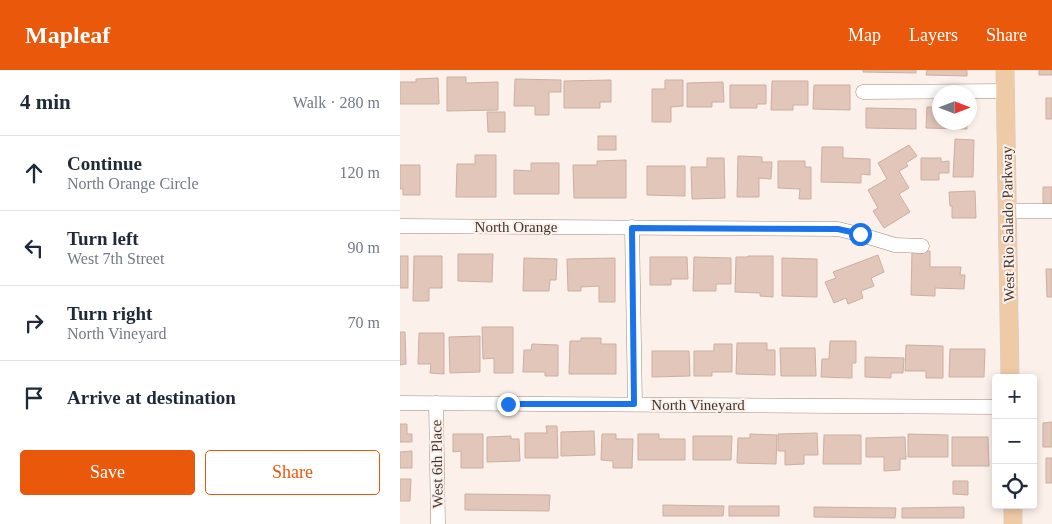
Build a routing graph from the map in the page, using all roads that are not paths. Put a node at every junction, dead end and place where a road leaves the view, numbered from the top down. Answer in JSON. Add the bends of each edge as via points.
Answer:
{"nodes":[{"id":1,"x":1005,"y":70,"type":"edge"},
{"id":2,"x":1005,"y":91,"type":"junction"},
{"id":3,"x":863,"y":92,"type":"dead end"},
{"id":4,"x":1008,"y":211,"type":"junction"},
{"id":5,"x":1052,"y":211,"type":"edge"},
{"id":6,"x":400,"y":226,"type":"edge"},
{"id":7,"x":632,"y":228,"type":"junction"},
{"id":8,"x":922,"y":246,"type":"dead end"},
{"id":9,"x":1010,"y":374,"type":"edge"},
{"id":10,"x":400,"y":403,"type":"edge"},
{"id":11,"x":436,"y":403,"type":"junction"},
{"id":12,"x":634,"y":404,"type":"junction"},
{"id":13,"x":992,"y":407,"type":"edge"},
{"id":14,"x":1013,"y":509,"type":"edge"},
{"id":15,"x":438,"y":524,"type":"edge"},
{"id":16,"x":1013,"y":524,"type":"edge"}],
"edges":[{"from":1,"to":2,"type":"main road","name":"West Rio Salado Parkway"},
{"from":2,"to":3,"type":"street"},
{"from":2,"to":4,"type":"main road","name":"West Rio Salado Parkway"},
{"from":4,"to":5,"type":"street"},
{"from":4,"to":9,"type":"main road","name":"West Rio Salado Parkway"},
{"from":6,"to":7,"type":"street","name":"North Orange"},
{"from":7,"to":8,"type":"street","name":"North Orange","via":[[838,229],[894,245]]},
{"from":7,"to":12,"type":"street"},
{"from":10,"to":11,"type":"street","name":"North Vineyard"},
{"from":11,"to":12,"type":"street","name":"North Vineyard"},
{"from":11,"to":15,"type":"street","name":"West 6th Place"},
{"from":12,"to":13,"type":"street","name":"North Vineyard"},
{"from":14,"to":16,"type":"main road"}]}
